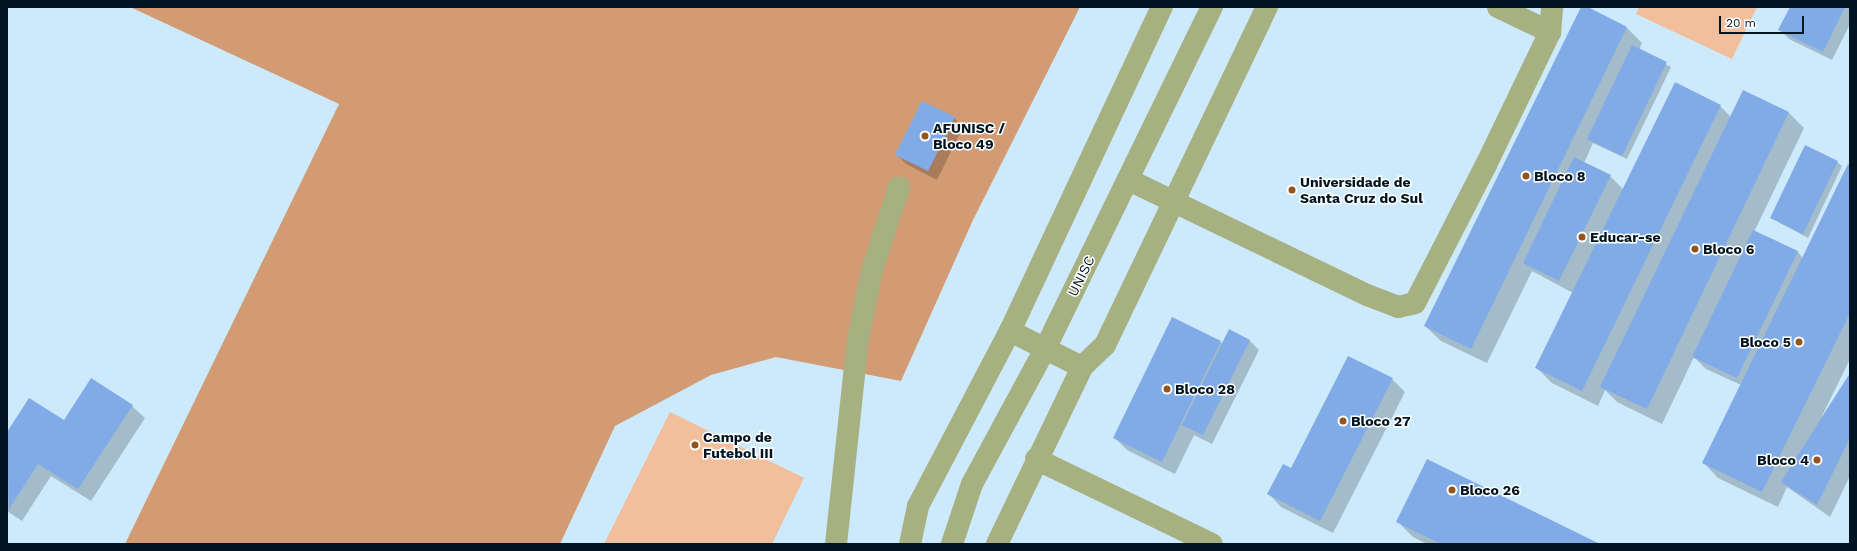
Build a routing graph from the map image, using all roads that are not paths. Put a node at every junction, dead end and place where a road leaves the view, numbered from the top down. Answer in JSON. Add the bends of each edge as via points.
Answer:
{"nodes":[{"id":1,"x":1162,"y":7,"type":"edge"},
{"id":2,"x":1212,"y":7,"type":"edge"},
{"id":3,"x":1267,"y":7,"type":"edge"},
{"id":4,"x":1552,"y":7,"type":"edge"},
{"id":5,"x":1504,"y":8,"type":"edge"},
{"id":6,"x":1550,"y":32,"type":"junction"},
{"id":7,"x":1129,"y":180,"type":"junction"},
{"id":8,"x":899,"y":187,"type":"dead end"},
{"id":9,"x":1175,"y":202,"type":"junction"},
{"id":10,"x":1010,"y":331,"type":"junction"},
{"id":11,"x":1045,"y":349,"type":"junction"},
{"id":12,"x":1082,"y":367,"type":"junction"},
{"id":13,"x":1036,"y":459,"type":"junction"},
{"id":14,"x":836,"y":544,"type":"edge"},
{"id":15,"x":910,"y":544,"type":"edge"},
{"id":16,"x":952,"y":544,"type":"edge"},
{"id":17,"x":996,"y":544,"type":"edge"},
{"id":18,"x":1212,"y":544,"type":"edge"}],
"edges":[{"from":1,"to":10,"type":"lane"},
{"from":2,"to":7,"type":"lane","name":"UNISC"},
{"from":3,"to":9,"type":"lane"},
{"from":4,"to":6,"type":"lane"},
{"from":5,"to":6,"type":"lane"},
{"from":6,"to":9,"type":"lane","via":[[1415,304],[1398,307],[1367,295]]},
{"from":7,"to":9,"type":"lane"},
{"from":7,"to":11,"type":"lane","name":"UNISC"},
{"from":8,"to":14,"type":"lane","via":[[872,270],[858,339]]},
{"from":9,"to":12,"type":"lane","via":[[1105,345]]},
{"from":10,"to":11,"type":"lane"},
{"from":10,"to":15,"type":"lane","via":[[918,506]]},
{"from":11,"to":12,"type":"lane"},
{"from":11,"to":16,"type":"lane","name":"UNISC","via":[[972,484]]},
{"from":12,"to":13,"type":"lane"},
{"from":13,"to":17,"type":"lane"},
{"from":13,"to":18,"type":"lane"}]}
